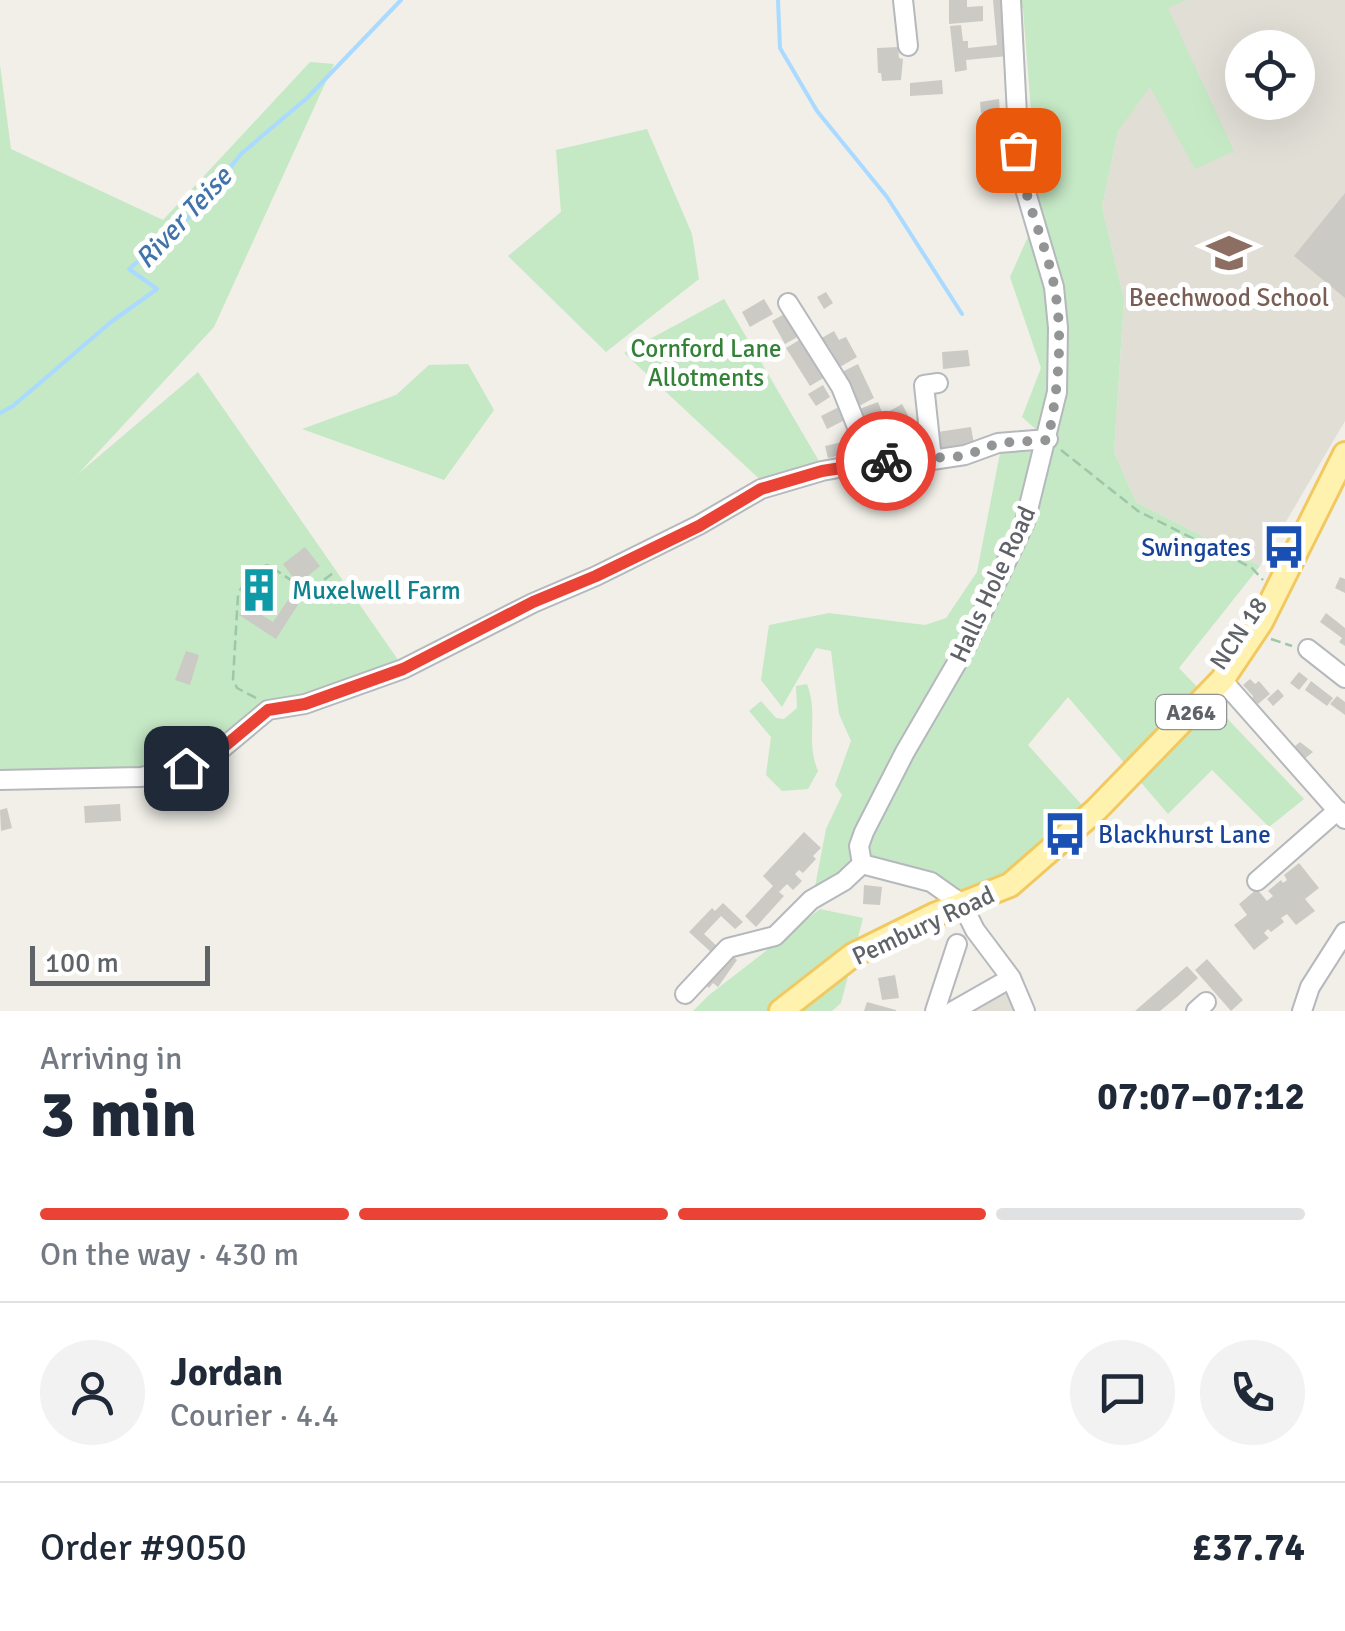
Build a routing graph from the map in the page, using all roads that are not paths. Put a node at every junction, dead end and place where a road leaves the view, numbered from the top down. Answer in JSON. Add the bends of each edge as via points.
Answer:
{"nodes":[{"id":1,"x":903,"y":0,"type":"edge"},
{"id":2,"x":1011,"y":0,"type":"edge"},
{"id":3,"x":908,"y":46,"type":"dead end"},
{"id":4,"x":788,"y":303,"type":"dead end"},
{"id":5,"x":938,"y":383,"type":"dead end"},
{"id":6,"x":1048,"y":440,"type":"junction"},
{"id":7,"x":1345,"y":454,"type":"edge"},
{"id":8,"x":932,"y":460,"type":"junction"},
{"id":9,"x":871,"y":462,"type":"junction"},
{"id":10,"x":1308,"y":648,"type":"road end"},
{"id":11,"x":1345,"y":678,"type":"edge"},
{"id":12,"x":1222,"y":680,"type":"junction"},
{"id":13,"x":0,"y":780,"type":"edge"},
{"id":14,"x":1342,"y":814,"type":"edge"},
{"id":15,"x":862,"y":864,"type":"junction"},
{"id":16,"x":1257,"y":881,"type":"dead end"},
{"id":17,"x":962,"y":904,"type":"junction"},
{"id":18,"x":1345,"y":932,"type":"edge"},
{"id":19,"x":956,"y":944,"type":"dead end"},
{"id":20,"x":1010,"y":978,"type":"junction"},
{"id":21,"x":685,"y":994,"type":"dead end"},
{"id":22,"x":781,"y":1011,"type":"edge"},
{"id":23,"x":935,"y":1011,"type":"edge"},
{"id":24,"x":953,"y":1011,"type":"edge"},
{"id":25,"x":1026,"y":1011,"type":"edge"},
{"id":26,"x":1302,"y":1011,"type":"edge"}],
"edges":[{"from":1,"to":3,"type":"street"},
{"from":2,"to":6,"type":"street","name":"Halls Hole Road","via":[[1020,172],[1054,286],[1058,328],[1058,392]]},
{"from":4,"to":9,"type":"street","via":[[841,387]]},
{"from":5,"to":8,"type":"street","via":[[924,385]]},
{"from":6,"to":8,"type":"street","via":[[998,443]]},
{"from":6,"to":15,"type":"street","name":"Halls Hole Road","via":[[1026,522],[864,832]]},
{"from":7,"to":12,"type":"main road","name":"Pembury Road","number":"A264","via":[[1261,622]]},
{"from":8,"to":9,"type":"street"},
{"from":9,"to":13,"type":"street","via":[[761,489],[699,526],[403,669],[305,704],[268,710],[213,756],[186,768],[140,777]]},
{"from":10,"to":11,"type":"street"},
{"from":12,"to":14,"type":"street"},
{"from":12,"to":17,"type":"main road","name":"Pembury Road","number":"A264","via":[[1071,835],[1010,885]]},
{"from":14,"to":16,"type":"street"},
{"from":15,"to":17,"type":"street","via":[[931,882]]},
{"from":15,"to":21,"type":"street","via":[[774,936],[728,948]]},
{"from":17,"to":20,"type":"street"},
{"from":17,"to":22,"type":"main road","name":"Pembury Road","number":"A264","via":[[853,954]]},
{"from":18,"to":26,"type":"street"},
{"from":19,"to":23,"type":"street"},
{"from":20,"to":24,"type":"street"},
{"from":20,"to":25,"type":"street"}]}
